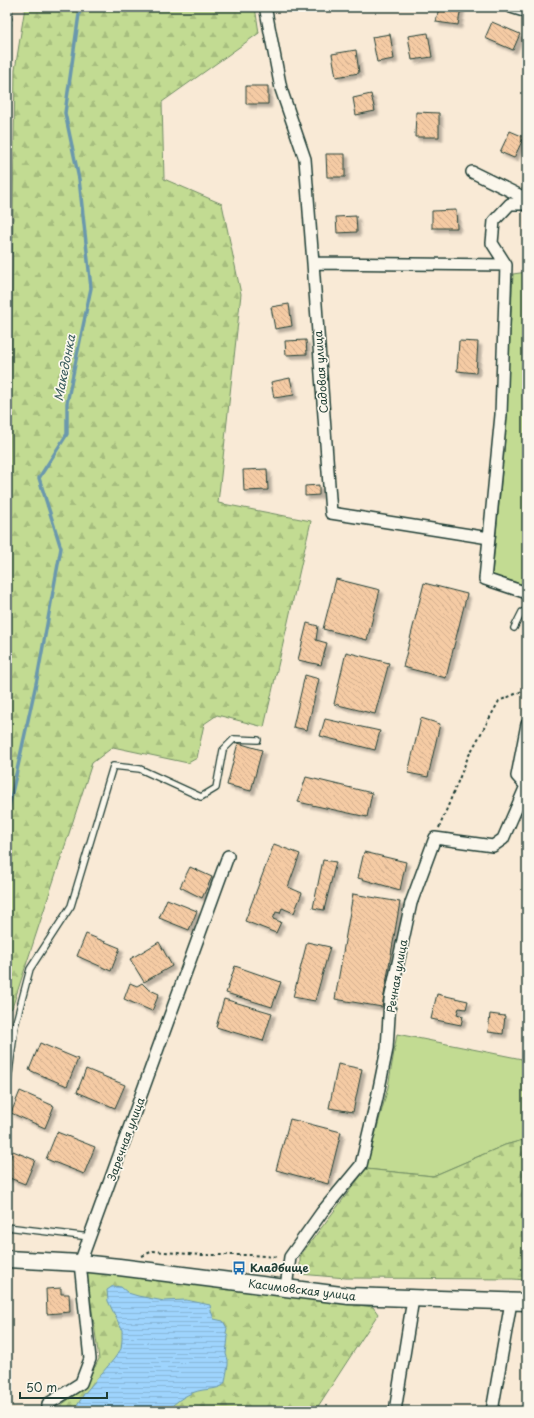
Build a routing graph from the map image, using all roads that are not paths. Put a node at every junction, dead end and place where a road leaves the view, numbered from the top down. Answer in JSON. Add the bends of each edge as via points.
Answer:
{"nodes":[{"id":1,"x":267,"y":7,"type":"edge"},
{"id":2,"x":511,"y":7,"type":"edge"},
{"id":3,"x":527,"y":12,"type":"edge"},
{"id":4,"x":472,"y":172,"type":"dead end"},
{"id":5,"x":527,"y":199,"type":"edge"},
{"id":6,"x":527,"y":204,"type":"edge"},
{"id":7,"x":313,"y":263,"type":"junction"},
{"id":8,"x":506,"y":265,"type":"junction"},
{"id":9,"x":489,"y":538,"type":"junction"},
{"id":10,"x":527,"y":593,"type":"edge"},
{"id":11,"x":527,"y":610,"type":"edge"},
{"id":12,"x":514,"y":628,"type":"dead end"},
{"id":13,"x":527,"y":724,"type":"edge"},
{"id":14,"x":258,"y":740,"type":"dead end"},
{"id":15,"x":526,"y":786,"type":"edge"},
{"id":16,"x":228,"y":856,"type":"dead end"},
{"id":17,"x":7,"y":1089,"type":"edge"},
{"id":18,"x":7,"y":1227,"type":"edge"},
{"id":19,"x":90,"y":1237,"type":"junction"},
{"id":20,"x":7,"y":1259,"type":"edge"},
{"id":21,"x":80,"y":1263,"type":"junction"},
{"id":22,"x":286,"y":1288,"type":"junction"},
{"id":23,"x":413,"y":1299,"type":"junction"},
{"id":24,"x":519,"y":1302,"type":"edge"},
{"id":25,"x":48,"y":1411,"type":"edge"},
{"id":26,"x":395,"y":1411,"type":"edge"},
{"id":27,"x":492,"y":1411,"type":"edge"}],
"edges":[{"from":1,"to":7,"type":"street","via":[[281,89],[305,158]]},
{"from":2,"to":3,"type":"street"},
{"from":4,"to":5,"type":"street"},
{"from":6,"to":8,"type":"street","via":[[510,204],[494,221],[492,243]]},
{"from":7,"to":8,"type":"street"},
{"from":7,"to":9,"type":"street","name":"Садовая улица","via":[[331,513]]},
{"from":8,"to":9,"type":"street","via":[[501,415]]},
{"from":9,"to":10,"type":"street","via":[[485,579]]},
{"from":11,"to":12,"type":"lane","via":[[522,612]]},
{"from":13,"to":15,"type":"street","via":[[517,776]]},
{"from":14,"to":17,"type":"lane","via":[[234,739],[223,750],[216,788],[201,797],[140,768],[113,766],[71,906],[30,969],[15,1026]]},
{"from":15,"to":22,"type":"street","name":"Речная улица","via":[[503,839],[493,846],[435,838],[412,903],[390,1000],[387,1049],[361,1165],[322,1212],[290,1258]]},
{"from":16,"to":19,"type":"street","name":"Заречная улица"},
{"from":18,"to":19,"type":"lane"},
{"from":19,"to":21,"type":"street","name":"Заречная улица"},
{"from":20,"to":21,"type":"main road","name":"Касимовская улица"},
{"from":21,"to":22,"type":"main road","name":"Касимовская улица"},
{"from":21,"to":25,"type":"street","name":"Заречная улица","via":[[90,1359],[81,1383],[48,1404]]},
{"from":22,"to":23,"type":"main road","name":"Касимовская улица","via":[[349,1296]]},
{"from":23,"to":24,"type":"main road","name":"Касимовская улица"},
{"from":23,"to":26,"type":"street"},
{"from":24,"to":27,"type":"street"}]}
